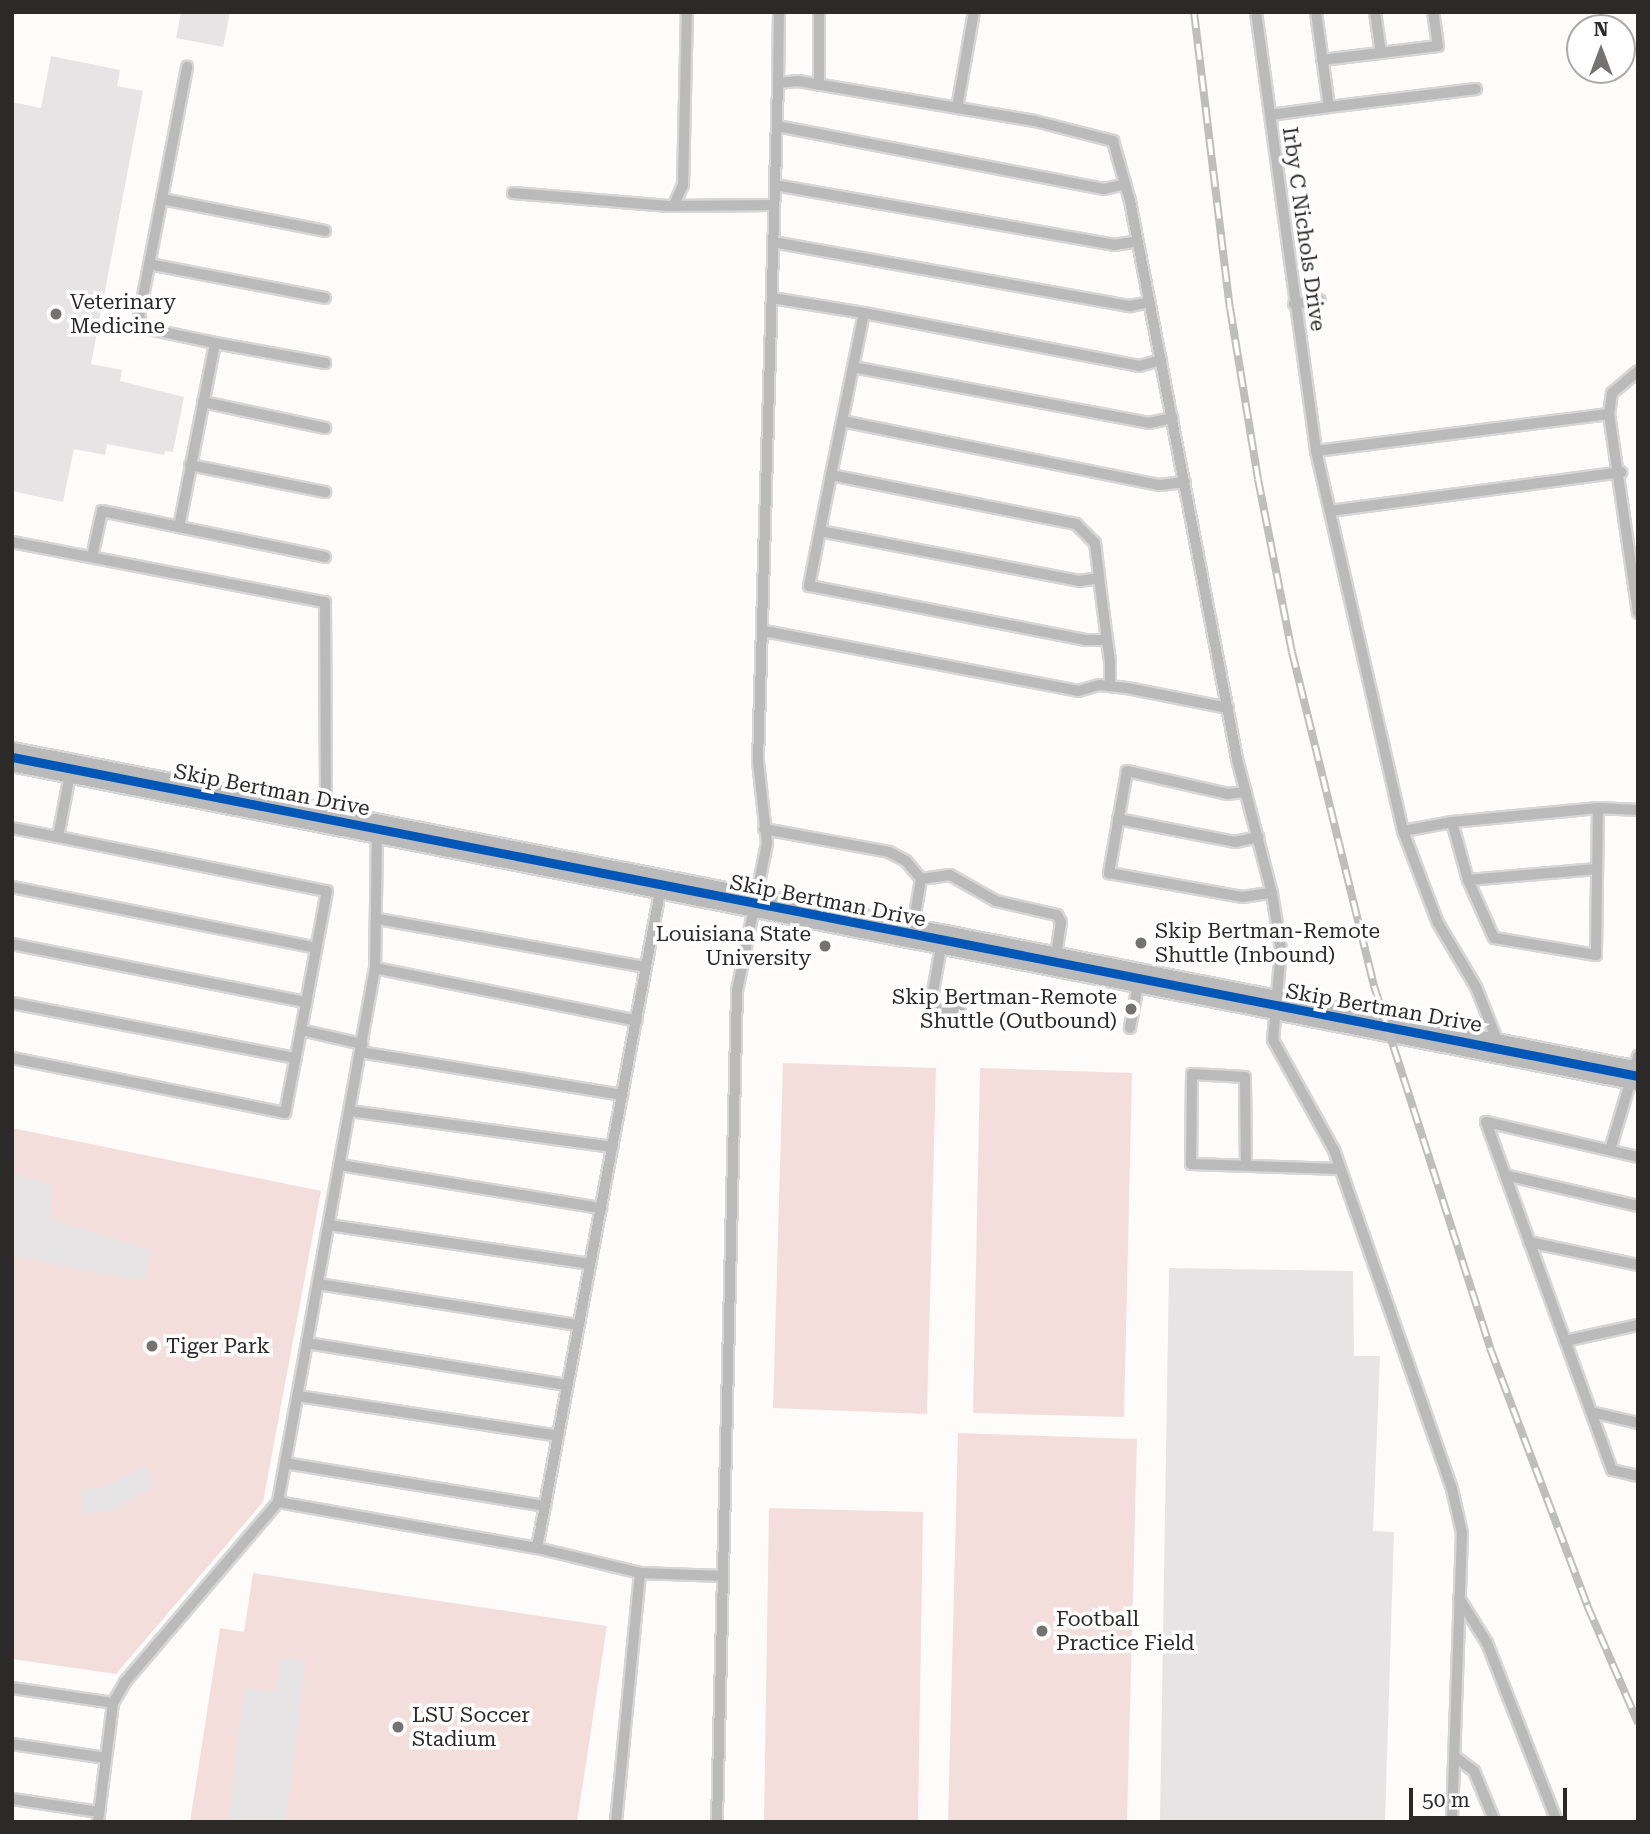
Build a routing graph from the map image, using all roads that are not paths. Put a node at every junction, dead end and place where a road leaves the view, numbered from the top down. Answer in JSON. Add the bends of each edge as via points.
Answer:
{"nodes":[{"id":1,"x":687,"y":12,"type":"edge"},
{"id":2,"x":779,"y":12,"type":"edge"},
{"id":3,"x":819,"y":12,"type":"edge"},
{"id":4,"x":974,"y":12,"type":"edge"},
{"id":5,"x":1256,"y":12,"type":"edge"},
{"id":6,"x":1316,"y":12,"type":"edge"},
{"id":7,"x":1375,"y":12,"type":"edge"},
{"id":8,"x":1433,"y":12,"type":"edge"},
{"id":9,"x":1381,"y":53,"type":"junction"},
{"id":10,"x":1322,"y":60,"type":"junction"},
{"id":11,"x":187,"y":67,"type":"dead end"},
{"id":12,"x":778,"y":83,"type":"junction"},
{"id":13,"x":819,"y":85,"type":"junction"},
{"id":14,"x":1476,"y":89,"type":"dead end"},
{"id":15,"x":1329,"y":107,"type":"junction"},
{"id":16,"x":957,"y":108,"type":"junction"},
{"id":17,"x":1269,"y":115,"type":"junction"},
{"id":18,"x":777,"y":126,"type":"junction"},
{"id":19,"x":1125,"y":184,"type":"junction"},
{"id":20,"x":775,"y":185,"type":"junction"},
{"id":21,"x":513,"y":193,"type":"dead end"},
{"id":22,"x":162,"y":199,"type":"junction"},
{"id":23,"x":674,"y":205,"type":"junction"},
{"id":24,"x":775,"y":205,"type":"junction"},
{"id":25,"x":325,"y":231,"type":"dead end"},
{"id":26,"x":1138,"y":241,"type":"junction"},
{"id":27,"x":773,"y":242,"type":"junction"},
{"id":28,"x":149,"y":264,"type":"junction"},
{"id":29,"x":325,"y":298,"type":"dead end"},
{"id":30,"x":772,"y":298,"type":"junction"},
{"id":31,"x":1320,"y":299,"type":"dead end"},
{"id":32,"x":1150,"y":302,"type":"junction"},
{"id":33,"x":1294,"y":304,"type":"junction"},
{"id":34,"x":864,"y":313,"type":"junction"},
{"id":35,"x":215,"y":343,"type":"junction"},
{"id":36,"x":1161,"y":360,"type":"junction"},
{"id":37,"x":325,"y":363,"type":"dead end"},
{"id":38,"x":853,"y":368,"type":"junction"},
{"id":39,"x":1638,"y":372,"type":"edge"},
{"id":40,"x":203,"y":402,"type":"junction"},
{"id":41,"x":1609,"y":414,"type":"junction"},
{"id":42,"x":1172,"y":418,"type":"junction"},
{"id":43,"x":842,"y":421,"type":"junction"},
{"id":44,"x":325,"y":428,"type":"dead end"},
{"id":45,"x":1316,"y":451,"type":"junction"},
{"id":46,"x":190,"y":465,"type":"junction"},
{"id":47,"x":1621,"y":472,"type":"junction"},
{"id":48,"x":831,"y":475,"type":"junction"},
{"id":49,"x":1185,"y":482,"type":"junction"},
{"id":50,"x":325,"y":492,"type":"dead end"},
{"id":51,"x":1330,"y":511,"type":"junction"},
{"id":52,"x":179,"y":527,"type":"junction"},
{"id":53,"x":820,"y":531,"type":"junction"},
{"id":54,"x":12,"y":542,"type":"edge"},
{"id":55,"x":92,"y":557,"type":"junction"},
{"id":56,"x":325,"y":557,"type":"dead end"},
{"id":57,"x":1099,"y":578,"type":"junction"},
{"id":58,"x":1638,"y":613,"type":"edge"},
{"id":59,"x":764,"y":631,"type":"junction"},
{"id":60,"x":1107,"y":639,"type":"junction"},
{"id":61,"x":1111,"y":686,"type":"junction"},
{"id":62,"x":1228,"y":708,"type":"junction"},
{"id":63,"x":12,"y":757,"type":"edge"},
{"id":64,"x":71,"y":769,"type":"junction"},
{"id":65,"x":1246,"y":792,"type":"junction"},
{"id":66,"x":1598,"y":808,"type":"junction"},
{"id":67,"x":1638,"y":810,"type":"edge"},
{"id":68,"x":326,"y":819,"type":"junction"},
{"id":69,"x":1118,"y":819,"type":"junction"},
{"id":70,"x":1452,"y":822,"type":"junction"},
{"id":71,"x":12,"y":828,"type":"edge"},
{"id":72,"x":377,"y":829,"type":"junction"},
{"id":73,"x":764,"y":829,"type":"junction"},
{"id":74,"x":1403,"y":831,"type":"junction"},
{"id":75,"x":58,"y":837,"type":"junction"},
{"id":76,"x":1258,"y":837,"type":"junction"},
{"id":77,"x":1597,"y":869,"type":"junction"},
{"id":78,"x":921,"y":879,"type":"junction"},
{"id":79,"x":1468,"y":880,"type":"junction"},
{"id":80,"x":661,"y":885,"type":"junction"},
{"id":81,"x":12,"y":887,"type":"edge"},
{"id":82,"x":1272,"y":893,"type":"junction"},
{"id":83,"x":753,"y":904,"type":"junction"},
{"id":84,"x":378,"y":919,"type":"junction"},
{"id":85,"x":911,"y":935,"type":"junction"},
{"id":86,"x":942,"y":941,"type":"junction"},
{"id":87,"x":12,"y":944,"type":"edge"},
{"id":88,"x":316,"y":948,"type":"junction"},
{"id":89,"x":1055,"y":963,"type":"junction"},
{"id":90,"x":646,"y":967,"type":"junction"},
{"id":91,"x":375,"y":968,"type":"junction"},
{"id":92,"x":1139,"y":980,"type":"junction"},
{"id":93,"x":306,"y":1002,"type":"junction"},
{"id":94,"x":12,"y":1003,"type":"edge"},
{"id":95,"x":1278,"y":1008,"type":"junction"},
{"id":96,"x":960,"y":1010,"type":"dead end"},
{"id":97,"x":637,"y":1021,"type":"junction"},
{"id":98,"x":1130,"y":1028,"type":"dead end"},
{"id":99,"x":301,"y":1030,"type":"junction"},
{"id":100,"x":1499,"y":1045,"type":"junction"},
{"id":101,"x":361,"y":1048,"type":"junction"},
{"id":102,"x":12,"y":1058,"type":"edge"},
{"id":103,"x":296,"y":1058,"type":"junction"},
{"id":104,"x":1636,"y":1069,"type":"edge"},
{"id":105,"x":622,"y":1095,"type":"junction"},
{"id":106,"x":350,"y":1111,"type":"junction"},
{"id":107,"x":613,"y":1147,"type":"junction"},
{"id":108,"x":1610,"y":1150,"type":"junction"},
{"id":109,"x":1638,"y":1157,"type":"edge"},
{"id":110,"x":340,"y":1166,"type":"junction"},
{"id":111,"x":1246,"y":1166,"type":"junction"},
{"id":112,"x":1340,"y":1169,"type":"junction"},
{"id":113,"x":1505,"y":1175,"type":"junction"},
{"id":114,"x":1638,"y":1206,"type":"edge"},
{"id":115,"x":601,"y":1208,"type":"junction"},
{"id":116,"x":329,"y":1225,"type":"junction"},
{"id":117,"x":1529,"y":1242,"type":"junction"},
{"id":118,"x":590,"y":1264,"type":"junction"},
{"id":119,"x":1638,"y":1265,"type":"edge"},
{"id":120,"x":318,"y":1284,"type":"junction"},
{"id":121,"x":578,"y":1325,"type":"junction"},
{"id":122,"x":1638,"y":1325,"type":"edge"},
{"id":123,"x":1565,"y":1341,"type":"junction"},
{"id":124,"x":307,"y":1343,"type":"junction"},
{"id":125,"x":567,"y":1385,"type":"junction"},
{"id":126,"x":298,"y":1396,"type":"junction"},
{"id":127,"x":1591,"y":1412,"type":"junction"},
{"id":128,"x":1638,"y":1423,"type":"edge"},
{"id":129,"x":558,"y":1436,"type":"junction"},
{"id":130,"x":285,"y":1464,"type":"junction"},
{"id":131,"x":1638,"y":1476,"type":"edge"},
{"id":132,"x":278,"y":1502,"type":"junction"},
{"id":133,"x":545,"y":1506,"type":"junction"},
{"id":134,"x":537,"y":1548,"type":"junction"},
{"id":135,"x":640,"y":1573,"type":"junction"},
{"id":136,"x":722,"y":1576,"type":"junction"},
{"id":137,"x":1460,"y":1598,"type":"junction"},
{"id":138,"x":12,"y":1688,"type":"edge"},
{"id":139,"x":113,"y":1703,"type":"junction"},
{"id":140,"x":12,"y":1744,"type":"edge"},
{"id":141,"x":1454,"y":1756,"type":"junction"},
{"id":142,"x":106,"y":1758,"type":"junction"},
{"id":143,"x":12,"y":1799,"type":"edge"},
{"id":144,"x":99,"y":1817,"type":"edge"},
{"id":145,"x":616,"y":1822,"type":"edge"},
{"id":146,"x":716,"y":1822,"type":"edge"},
{"id":147,"x":1452,"y":1822,"type":"edge"},
{"id":148,"x":1495,"y":1822,"type":"edge"},
{"id":149,"x":1557,"y":1822,"type":"edge"}],
"edges":[{"from":1,"to":23,"type":"lane","via":[[683,185]]},
{"from":2,"to":12,"type":"lane"},
{"from":3,"to":13,"type":"lane"},
{"from":4,"to":16,"type":"lane"},
{"from":5,"to":17,"type":"lane","name":"Irby C Nichols Drive"},
{"from":6,"to":10,"type":"lane"},
{"from":7,"to":9,"type":"lane"},
{"from":8,"to":9,"type":"lane","via":[[1438,46]]},
{"from":9,"to":10,"type":"lane"},
{"from":10,"to":15,"type":"lane"},
{"from":11,"to":22,"type":"lane"},
{"from":12,"to":13,"type":"lane"},
{"from":12,"to":18,"type":"lane"},
{"from":13,"to":16,"type":"lane"},
{"from":14,"to":15,"type":"lane"},
{"from":15,"to":17,"type":"lane"},
{"from":16,"to":19,"type":"lane","via":[[1113,141]]},
{"from":17,"to":33,"type":"lane","name":"Irby C Nichols Drive"},
{"from":18,"to":19,"type":"lane","via":[[1104,188]]},
{"from":18,"to":20,"type":"lane"},
{"from":19,"to":26,"type":"lane"},
{"from":20,"to":24,"type":"lane"},
{"from":20,"to":26,"type":"lane","via":[[1114,245]]},
{"from":21,"to":23,"type":"lane"},
{"from":22,"to":25,"type":"lane"},
{"from":22,"to":28,"type":"lane"},
{"from":23,"to":24,"type":"lane"},
{"from":24,"to":27,"type":"lane"},
{"from":26,"to":32,"type":"lane"},
{"from":27,"to":30,"type":"lane"},
{"from":27,"to":32,"type":"lane","via":[[1130,306]]},
{"from":28,"to":29,"type":"lane"},
{"from":28,"to":35,"type":"lane","via":[[139,317],[144,328]]},
{"from":30,"to":34,"type":"lane"},
{"from":30,"to":59,"type":"lane"},
{"from":31,"to":33,"type":"lane"},
{"from":32,"to":36,"type":"lane"},
{"from":33,"to":45,"type":"lane","name":"Irby C Nichols Drive"},
{"from":34,"to":36,"type":"lane","via":[[1139,366]]},
{"from":34,"to":38,"type":"lane"},
{"from":35,"to":37,"type":"lane"},
{"from":35,"to":40,"type":"lane"},
{"from":36,"to":42,"type":"lane"},
{"from":38,"to":42,"type":"lane","via":[[1149,424]]},
{"from":38,"to":43,"type":"lane"},
{"from":39,"to":41,"type":"lane","via":[[1612,393]]},
{"from":40,"to":44,"type":"lane"},
{"from":40,"to":46,"type":"lane"},
{"from":41,"to":45,"type":"lane"},
{"from":41,"to":47,"type":"lane"},
{"from":42,"to":49,"type":"lane"},
{"from":43,"to":48,"type":"lane"},
{"from":43,"to":49,"type":"lane","via":[[1160,485]]},
{"from":45,"to":51,"type":"lane","name":"Irby C Nichols Drive"},
{"from":46,"to":50,"type":"lane"},
{"from":46,"to":52,"type":"lane"},
{"from":47,"to":51,"type":"lane"},
{"from":47,"to":58,"type":"lane"},
{"from":48,"to":53,"type":"lane"},
{"from":48,"to":57,"type":"lane","via":[[1076,524],[1095,543]]},
{"from":49,"to":62,"type":"lane"},
{"from":51,"to":74,"type":"lane","name":"Irby C Nichols Drive"},
{"from":52,"to":55,"type":"lane","via":[[102,511]]},
{"from":52,"to":56,"type":"lane"},
{"from":53,"to":57,"type":"lane","via":[[1080,581]]},
{"from":53,"to":60,"type":"lane","via":[[809,586],[1085,640]]},
{"from":54,"to":55,"type":"lane"},
{"from":55,"to":68,"type":"lane","via":[[325,602]]},
{"from":57,"to":60,"type":"lane"},
{"from":59,"to":61,"type":"lane","via":[[1078,691]]},
{"from":59,"to":73,"type":"lane","via":[[758,761]]},
{"from":60,"to":61,"type":"lane"},
{"from":61,"to":62,"type":"lane"},
{"from":62,"to":65,"type":"lane"},
{"from":63,"to":64,"type":"street","name":"Skip Bertman Drive"},
{"from":64,"to":68,"type":"street","name":"Skip Bertman Drive"},
{"from":64,"to":75,"type":"lane"},
{"from":65,"to":69,"type":"lane","via":[[1228,794],[1127,771]]},
{"from":65,"to":76,"type":"lane"},
{"from":66,"to":67,"type":"lane"},
{"from":66,"to":70,"type":"lane"},
{"from":66,"to":77,"type":"lane"},
{"from":68,"to":72,"type":"street","name":"Skip Bertman Drive"},
{"from":69,"to":76,"type":"lane","via":[[1235,842]]},
{"from":69,"to":82,"type":"lane","via":[[1109,873],[1242,897]]},
{"from":70,"to":74,"type":"lane"},
{"from":70,"to":79,"type":"lane"},
{"from":71,"to":75,"type":"lane"},
{"from":72,"to":80,"type":"street","name":"Skip Bertman Drive"},
{"from":72,"to":84,"type":"lane"},
{"from":73,"to":78,"type":"lane","via":[[889,852],[906,861]]},
{"from":73,"to":83,"type":"lane","via":[[767,843]]},
{"from":74,"to":100,"type":"lane","name":"Irby C Nichols Drive","via":[[1438,923],[1476,987]]},
{"from":75,"to":88,"type":"lane","via":[[327,891]]},
{"from":76,"to":82,"type":"lane"},
{"from":77,"to":79,"type":"lane"},
{"from":77,"to":79,"type":"lane","via":[[1596,955],[1494,937]]},
{"from":78,"to":85,"type":"lane"},
{"from":78,"to":89,"type":"lane","via":[[950,875],[996,901],[1057,915],[1061,922]]},
{"from":80,"to":83,"type":"street","name":"Skip Bertman Drive"},
{"from":80,"to":90,"type":"lane"},
{"from":81,"to":88,"type":"lane"},
{"from":82,"to":95,"type":"lane","via":[[1281,949]]},
{"from":83,"to":85,"type":"street","name":"Skip Bertman Drive"},
{"from":83,"to":136,"type":"lane","via":[[737,991]]},
{"from":84,"to":90,"type":"lane"},
{"from":84,"to":91,"type":"lane"},
{"from":85,"to":86,"type":"street","name":"Skip Bertman Drive"},
{"from":86,"to":89,"type":"street","name":"Skip Bertman Drive"},
{"from":86,"to":96,"type":"lane","via":[[930,1009]]},
{"from":87,"to":93,"type":"lane"},
{"from":88,"to":93,"type":"lane"},
{"from":89,"to":92,"type":"street","name":"Skip Bertman Drive"},
{"from":90,"to":97,"type":"lane"},
{"from":91,"to":97,"type":"lane"},
{"from":91,"to":101,"type":"lane"},
{"from":92,"to":95,"type":"street","name":"Skip Bertman Drive"},
{"from":92,"to":98,"type":"lane"},
{"from":93,"to":99,"type":"lane"},
{"from":94,"to":103,"type":"lane"},
{"from":95,"to":100,"type":"street","name":"Skip Bertman Drive"},
{"from":95,"to":112,"type":"lane","via":[[1273,1041]]},
{"from":97,"to":105,"type":"lane"},
{"from":99,"to":101,"type":"lane"},
{"from":99,"to":103,"type":"lane"},
{"from":100,"to":104,"type":"street","name":"Skip Bertman Drive"},
{"from":101,"to":105,"type":"lane"},
{"from":101,"to":106,"type":"lane"},
{"from":102,"to":103,"type":"lane","via":[[285,1113]]},
{"from":104,"to":108,"type":"lane"},
{"from":105,"to":107,"type":"lane"},
{"from":106,"to":107,"type":"lane"},
{"from":106,"to":110,"type":"lane"},
{"from":107,"to":115,"type":"lane"},
{"from":108,"to":109,"type":"lane"},
{"from":108,"to":113,"type":"lane","via":[[1486,1122]]},
{"from":110,"to":115,"type":"lane"},
{"from":110,"to":116,"type":"lane"},
{"from":111,"to":111,"type":"lane","via":[[1191,1164],[1192,1074],[1245,1077]]},
{"from":111,"to":112,"type":"lane"},
{"from":112,"to":137,"type":"lane","via":[[1452,1489],[1462,1533]]},
{"from":113,"to":114,"type":"lane"},
{"from":113,"to":117,"type":"lane"},
{"from":115,"to":118,"type":"lane"},
{"from":116,"to":118,"type":"lane"},
{"from":116,"to":120,"type":"lane"},
{"from":117,"to":119,"type":"lane"},
{"from":117,"to":123,"type":"lane"},
{"from":118,"to":121,"type":"lane"},
{"from":120,"to":121,"type":"lane"},
{"from":120,"to":124,"type":"lane"},
{"from":121,"to":125,"type":"lane"},
{"from":122,"to":123,"type":"lane"},
{"from":123,"to":127,"type":"lane"},
{"from":124,"to":125,"type":"lane"},
{"from":124,"to":126,"type":"lane"},
{"from":125,"to":129,"type":"lane"},
{"from":126,"to":129,"type":"lane"},
{"from":126,"to":130,"type":"lane"},
{"from":127,"to":128,"type":"lane"},
{"from":127,"to":131,"type":"lane","via":[[1612,1470]]},
{"from":129,"to":133,"type":"lane"},
{"from":130,"to":132,"type":"lane"},
{"from":130,"to":133,"type":"lane"},
{"from":132,"to":134,"type":"lane"},
{"from":132,"to":139,"type":"lane","via":[[125,1682]]},
{"from":133,"to":134,"type":"lane"},
{"from":134,"to":135,"type":"lane"},
{"from":135,"to":136,"type":"lane"},
{"from":135,"to":145,"type":"lane"},
{"from":136,"to":146,"type":"lane"},
{"from":137,"to":141,"type":"lane"},
{"from":137,"to":149,"type":"lane","via":[[1486,1643]]},
{"from":138,"to":139,"type":"lane"},
{"from":139,"to":142,"type":"lane"},
{"from":140,"to":142,"type":"lane"},
{"from":141,"to":147,"type":"lane"},
{"from":141,"to":148,"type":"lane","via":[[1474,1771]]},
{"from":142,"to":144,"type":"lane"},
{"from":143,"to":144,"type":"lane"}]}
